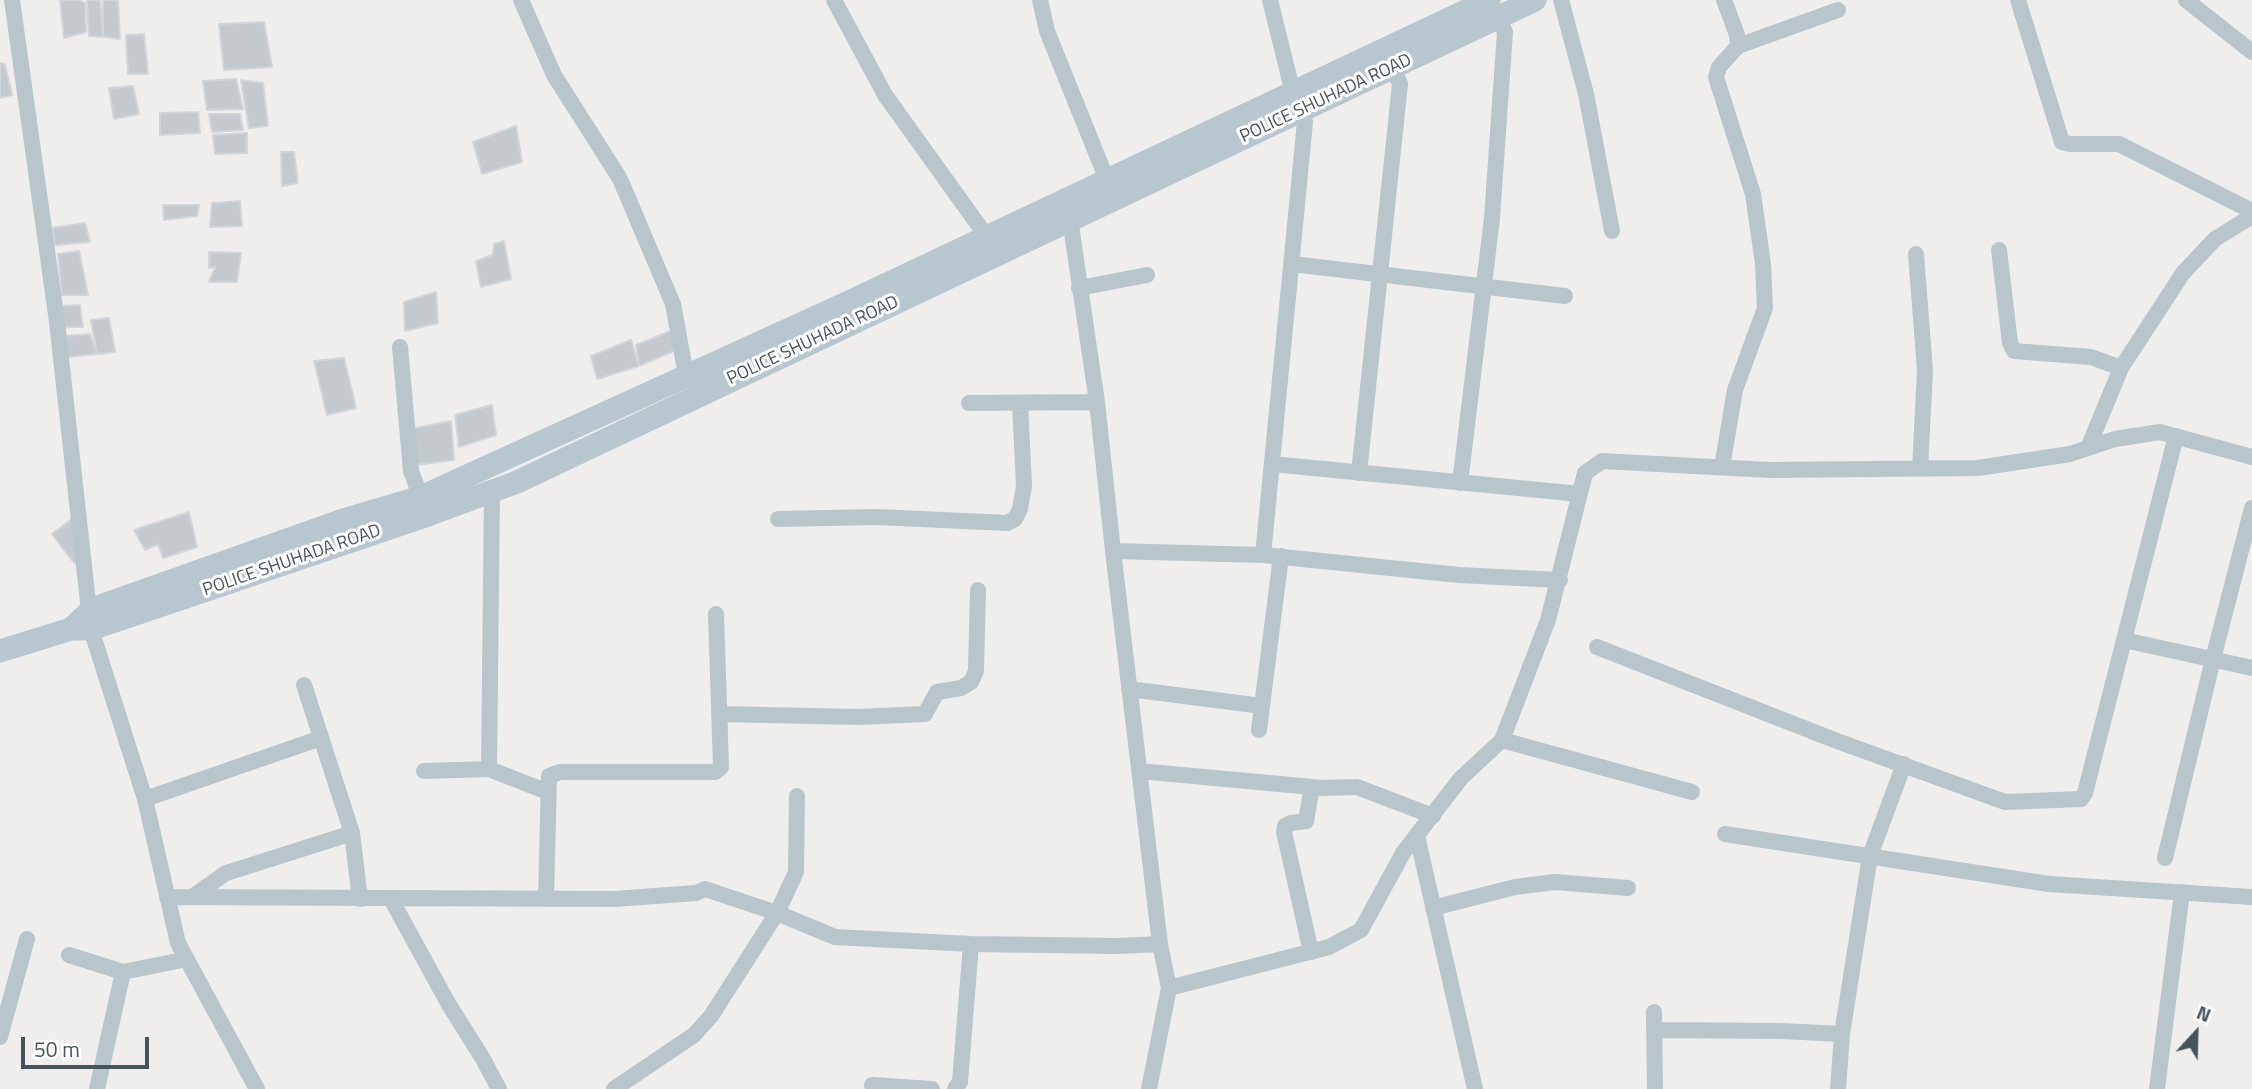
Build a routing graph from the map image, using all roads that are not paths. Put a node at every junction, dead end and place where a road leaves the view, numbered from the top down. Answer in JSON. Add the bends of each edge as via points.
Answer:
{"nodes":[{"id":1,"x":12,"y":0,"type":"edge"},
{"id":2,"x":521,"y":0,"type":"edge"},
{"id":3,"x":834,"y":0,"type":"edge"},
{"id":4,"x":1040,"y":0,"type":"edge"},
{"id":5,"x":1270,"y":0,"type":"edge"},
{"id":6,"x":1535,"y":0,"type":"edge"},
{"id":7,"x":1561,"y":0,"type":"edge"},
{"id":8,"x":1724,"y":0,"type":"edge"},
{"id":9,"x":2018,"y":0,"type":"edge"},
{"id":10,"x":2186,"y":0,"type":"edge"},
{"id":11,"x":1494,"y":9,"type":"edge"},
{"id":12,"x":1838,"y":10,"type":"dead end"},
{"id":13,"x":1738,"y":46,"type":"junction"},
{"id":14,"x":2252,"y":52,"type":"edge"},
{"id":15,"x":1393,"y":68,"type":"junction"},
{"id":16,"x":1297,"y":102,"type":"junction"},
{"id":17,"x":1270,"y":114,"type":"junction"},
{"id":18,"x":1107,"y":180,"type":"junction"},
{"id":19,"x":2251,"y":217,"type":"edge"},
{"id":20,"x":1070,"y":219,"type":"junction"},
{"id":21,"x":1612,"y":231,"type":"dead end"},
{"id":22,"x":987,"y":237,"type":"junction"},
{"id":23,"x":1999,"y":250,"type":"dead end"},
{"id":24,"x":1916,"y":254,"type":"dead end"},
{"id":25,"x":1292,"y":264,"type":"junction"},
{"id":26,"x":1147,"y":275,"type":"dead end"},
{"id":27,"x":1381,"y":275,"type":"junction"},
{"id":28,"x":1079,"y":288,"type":"junction"},
{"id":29,"x":1483,"y":288,"type":"junction"},
{"id":30,"x":1564,"y":296,"type":"dead end"},
{"id":31,"x":854,"y":311,"type":"junction"},
{"id":32,"x":400,"y":347,"type":"dead end"},
{"id":33,"x":2121,"y":368,"type":"junction"},
{"id":34,"x":686,"y":375,"type":"junction"},
{"id":35,"x":1097,"y":402,"type":"junction"},
{"id":36,"x":969,"y":403,"type":"dead end"},
{"id":37,"x":1020,"y":403,"type":"junction"},
{"id":38,"x":2176,"y":436,"type":"junction"},
{"id":39,"x":2088,"y":448,"type":"junction"},
{"id":40,"x":2252,"y":457,"type":"edge"},
{"id":41,"x":1272,"y":464,"type":"junction"},
{"id":42,"x":1722,"y":467,"type":"junction"},
{"id":43,"x":1920,"y":468,"type":"junction"},
{"id":44,"x":1359,"y":473,"type":"junction"},
{"id":45,"x":1460,"y":483,"type":"junction"},
{"id":46,"x":492,"y":491,"type":"junction"},
{"id":47,"x":1580,"y":494,"type":"junction"},
{"id":48,"x":425,"y":506,"type":"junction"},
{"id":49,"x":2252,"y":508,"type":"edge"},
{"id":50,"x":778,"y":519,"type":"dead end"},
{"id":51,"x":1113,"y":551,"type":"junction"},
{"id":52,"x":1263,"y":555,"type":"junction"},
{"id":53,"x":1282,"y":556,"type":"junction"},
{"id":54,"x":1560,"y":580,"type":"junction"},
{"id":55,"x":978,"y":590,"type":"dead end"},
{"id":56,"x":716,"y":614,"type":"dead end"},
{"id":57,"x":84,"y":623,"type":"junction"},
{"id":58,"x":2124,"y":640,"type":"junction"},
{"id":59,"x":1597,"y":648,"type":"dead end"},
{"id":60,"x":0,"y":651,"type":"edge"},
{"id":61,"x":2213,"y":659,"type":"junction"},
{"id":62,"x":2252,"y":668,"type":"edge"},
{"id":63,"x":304,"y":685,"type":"dead end"},
{"id":64,"x":1129,"y":689,"type":"junction"},
{"id":65,"x":1262,"y":706,"type":"junction"},
{"id":66,"x":719,"y":714,"type":"junction"},
{"id":67,"x":1259,"y":730,"type":"dead end"},
{"id":68,"x":321,"y":738,"type":"junction"},
{"id":69,"x":1502,"y":740,"type":"junction"},
{"id":70,"x":1904,"y":764,"type":"junction"},
{"id":71,"x":489,"y":769,"type":"junction"},
{"id":72,"x":424,"y":771,"type":"dead end"},
{"id":73,"x":1139,"y":771,"type":"junction"},
{"id":74,"x":1312,"y":787,"type":"junction"},
{"id":75,"x":548,"y":792,"type":"junction"},
{"id":76,"x":1692,"y":792,"type":"dead end"},
{"id":77,"x":797,"y":796,"type":"dead end"},
{"id":78,"x":145,"y":799,"type":"junction"},
{"id":79,"x":1433,"y":816,"type":"junction"},
{"id":80,"x":352,"y":833,"type":"junction"},
{"id":81,"x":1725,"y":834,"type":"dead end"},
{"id":82,"x":1417,"y":836,"type":"junction"},
{"id":83,"x":1870,"y":856,"type":"junction"},
{"id":84,"x":2165,"y":858,"type":"dead end"},
{"id":85,"x":1628,"y":888,"type":"dead end"},
{"id":86,"x":2182,"y":892,"type":"junction"},
{"id":87,"x":167,"y":897,"type":"junction"},
{"id":88,"x":192,"y":897,"type":"junction"},
{"id":89,"x":2252,"y":897,"type":"edge"},
{"id":90,"x":360,"y":898,"type":"junction"},
{"id":91,"x":391,"y":899,"type":"junction"},
{"id":92,"x":546,"y":899,"type":"junction"},
{"id":93,"x":1433,"y":908,"type":"junction"},
{"id":94,"x":777,"y":913,"type":"junction"},
{"id":95,"x":27,"y":939,"type":"dead end"},
{"id":96,"x":971,"y":944,"type":"junction"},
{"id":97,"x":1160,"y":944,"type":"junction"},
{"id":98,"x":1311,"y":952,"type":"junction"},
{"id":99,"x":69,"y":955,"type":"dead end"},
{"id":100,"x":187,"y":959,"type":"junction"},
{"id":101,"x":122,"y":972,"type":"junction"},
{"id":102,"x":1169,"y":988,"type":"junction"},
{"id":103,"x":1654,"y":1012,"type":"dead end"},
{"id":104,"x":1654,"y":1030,"type":"junction"},
{"id":105,"x":1842,"y":1034,"type":"junction"},
{"id":106,"x":0,"y":1037,"type":"edge"},
{"id":107,"x":872,"y":1085,"type":"dead end"},
{"id":108,"x":921,"y":1088,"type":"edge"},
{"id":109,"x":97,"y":1089,"type":"edge"},
{"id":110,"x":257,"y":1089,"type":"edge"},
{"id":111,"x":499,"y":1089,"type":"edge"},
{"id":112,"x":614,"y":1089,"type":"edge"},
{"id":113,"x":955,"y":1089,"type":"edge"},
{"id":114,"x":1149,"y":1089,"type":"edge"},
{"id":115,"x":1475,"y":1089,"type":"edge"},
{"id":116,"x":1655,"y":1089,"type":"edge"},
{"id":117,"x":1838,"y":1089,"type":"edge"},
{"id":118,"x":2157,"y":1089,"type":"edge"}],
"edges":[{"from":1,"to":57,"type":"street","via":[[57,321]]},
{"from":2,"to":34,"type":"street","via":[[554,75],[620,179],[673,304]]},
{"from":3,"to":22,"type":"street","via":[[885,94]]},
{"from":4,"to":18,"type":"street","via":[[1046,31]]},
{"from":5,"to":16,"type":"street"},
{"from":6,"to":11,"type":"main road","name":"POLICE SHUHADA ROAD"},
{"from":7,"to":21,"type":"street","via":[[1586,94]]},
{"from":8,"to":13,"type":"street"},
{"from":9,"to":19,"type":"street","via":[[2062,142],[2119,144]]},
{"from":10,"to":14,"type":"street"},
{"from":11,"to":15,"type":"main road","name":"POLICE SHUHADA ROAD"},
{"from":11,"to":16,"type":"main road","name":"POLICE SHUHADA ROAD"},
{"from":11,"to":29,"type":"street","via":[[1505,32]]},
{"from":12,"to":13,"type":"street"},
{"from":13,"to":42,"type":"street","via":[[1716,77],[1753,194],[1765,309],[1735,390]]},
{"from":15,"to":16,"type":"main road","name":"POLICE SHUHADA ROAD"},
{"from":15,"to":27,"type":"street","via":[[1400,84]]},
{"from":16,"to":17,"type":"main road","name":"POLICE SHUHADA ROAD"},
{"from":16,"to":25,"type":"street","via":[[1305,122]]},
{"from":17,"to":18,"type":"main road","name":"POLICE SHUHADA ROAD"},
{"from":17,"to":20,"type":"main road","name":"POLICE SHUHADA ROAD"},
{"from":18,"to":22,"type":"main road","name":"POLICE SHUHADA ROAD"},
{"from":19,"to":33,"type":"street","via":[[2215,239],[2183,273]]},
{"from":20,"to":28,"type":"street"},
{"from":20,"to":31,"type":"main road","name":"POLICE SHUHADA ROAD"},
{"from":22,"to":31,"type":"main road","name":"POLICE SHUHADA ROAD"},
{"from":23,"to":33,"type":"street","via":[[2014,351],[2091,357]]},
{"from":24,"to":43,"type":"street","via":[[1925,371]]},
{"from":25,"to":27,"type":"street"},
{"from":25,"to":41,"type":"street"},
{"from":26,"to":28,"type":"street"},
{"from":27,"to":29,"type":"street"},
{"from":27,"to":44,"type":"street"},
{"from":28,"to":35,"type":"street"},
{"from":29,"to":30,"type":"street"},
{"from":29,"to":45,"type":"street"},
{"from":31,"to":34,"type":"main road","name":"POLICE SHUHADA ROAD"},
{"from":31,"to":46,"type":"main road","name":"POLICE SHUHADA ROAD"},
{"from":32,"to":48,"type":"street","via":[[411,471]]},
{"from":33,"to":39,"type":"street"},
{"from":34,"to":48,"type":"main road","name":"POLICE SHUHADA ROAD"},
{"from":35,"to":37,"type":"street"},
{"from":35,"to":51,"type":"street"},
{"from":36,"to":37,"type":"street"},
{"from":37,"to":50,"type":"street","via":[[1024,486],[1020,509],[1007,523],[877,517]]},
{"from":38,"to":39,"type":"street","via":[[2160,432]]},
{"from":38,"to":40,"type":"street"},
{"from":38,"to":58,"type":"street"},
{"from":39,"to":43,"type":"street","via":[[1978,468]]},
{"from":41,"to":44,"type":"street"},
{"from":41,"to":52,"type":"street"},
{"from":42,"to":43,"type":"street"},
{"from":42,"to":47,"type":"street","via":[[1602,461],[1585,473]]},
{"from":44,"to":45,"type":"street"},
{"from":45,"to":47,"type":"street"},
{"from":46,"to":48,"type":"main road","name":"POLICE SHUHADA ROAD"},
{"from":46,"to":71,"type":"street"},
{"from":47,"to":54,"type":"street"},
{"from":48,"to":57,"type":"main road","name":"POLICE SHUHADA ROAD","via":[[343,520],[100,606]]},
{"from":49,"to":61,"type":"street"},
{"from":51,"to":52,"type":"street"},
{"from":51,"to":64,"type":"street"},
{"from":52,"to":53,"type":"street"},
{"from":53,"to":54,"type":"street","via":[[1460,575]]},
{"from":53,"to":65,"type":"street"},
{"from":54,"to":69,"type":"street"},
{"from":55,"to":66,"type":"street","via":[[971,682],[937,692],[925,714],[858,718]]},
{"from":56,"to":66,"type":"street"},
{"from":57,"to":60,"type":"main road","name":"POLICE SHUHADA ROAD"},
{"from":57,"to":78,"type":"street"},
{"from":58,"to":61,"type":"street"},
{"from":58,"to":70,"type":"street","via":[[2081,799],[2005,802]]},
{"from":59,"to":70,"type":"street"},
{"from":61,"to":62,"type":"street"},
{"from":61,"to":84,"type":"street"},
{"from":63,"to":68,"type":"street"},
{"from":64,"to":65,"type":"street"},
{"from":64,"to":73,"type":"street"},
{"from":65,"to":67,"type":"street"},
{"from":66,"to":75,"type":"street","via":[[721,767],[715,772],[560,772],[549,776]]},
{"from":68,"to":78,"type":"street"},
{"from":68,"to":80,"type":"street"},
{"from":69,"to":76,"type":"street"},
{"from":69,"to":79,"type":"street","via":[[1461,778]]},
{"from":70,"to":83,"type":"street"},
{"from":71,"to":72,"type":"street"},
{"from":71,"to":75,"type":"street"},
{"from":73,"to":74,"type":"street"},
{"from":73,"to":97,"type":"street"},
{"from":74,"to":79,"type":"street","via":[[1357,787]]},
{"from":74,"to":98,"type":"street","via":[[1306,821],[1285,826],[1284,832]]},
{"from":75,"to":92,"type":"street"},
{"from":77,"to":94,"type":"street","via":[[796,872]]},
{"from":78,"to":87,"type":"street"},
{"from":79,"to":82,"type":"street"},
{"from":80,"to":88,"type":"street","via":[[226,873]]},
{"from":80,"to":90,"type":"street"},
{"from":81,"to":83,"type":"street"},
{"from":82,"to":93,"type":"street"},
{"from":82,"to":98,"type":"street","via":[[1361,930]]},
{"from":83,"to":86,"type":"street","via":[[2049,884]]},
{"from":83,"to":105,"type":"street"},
{"from":85,"to":93,"type":"street","via":[[1555,882]]},
{"from":86,"to":89,"type":"street"},
{"from":86,"to":118,"type":"street"},
{"from":87,"to":88,"type":"street"},
{"from":87,"to":100,"type":"street","via":[[178,943]]},
{"from":88,"to":90,"type":"street"},
{"from":90,"to":91,"type":"street"},
{"from":91,"to":92,"type":"street"},
{"from":91,"to":111,"type":"street"},
{"from":92,"to":94,"type":"street","via":[[628,898],[705,889]]},
{"from":93,"to":115,"type":"street"},
{"from":94,"to":96,"type":"street","via":[[835,937]]},
{"from":94,"to":112,"type":"street","via":[[694,1035]]},
{"from":95,"to":106,"type":"street"},
{"from":96,"to":97,"type":"street"},
{"from":96,"to":113,"type":"street","via":[[960,1082]]},
{"from":97,"to":102,"type":"street"},
{"from":98,"to":102,"type":"street"},
{"from":99,"to":101,"type":"street"},
{"from":100,"to":101,"type":"street"},
{"from":100,"to":110,"type":"street"},
{"from":101,"to":109,"type":"street"},
{"from":102,"to":114,"type":"street"},
{"from":103,"to":104,"type":"street"},
{"from":104,"to":105,"type":"street"},
{"from":104,"to":116,"type":"street"},
{"from":105,"to":117,"type":"street"},
{"from":107,"to":108,"type":"street"}]}
